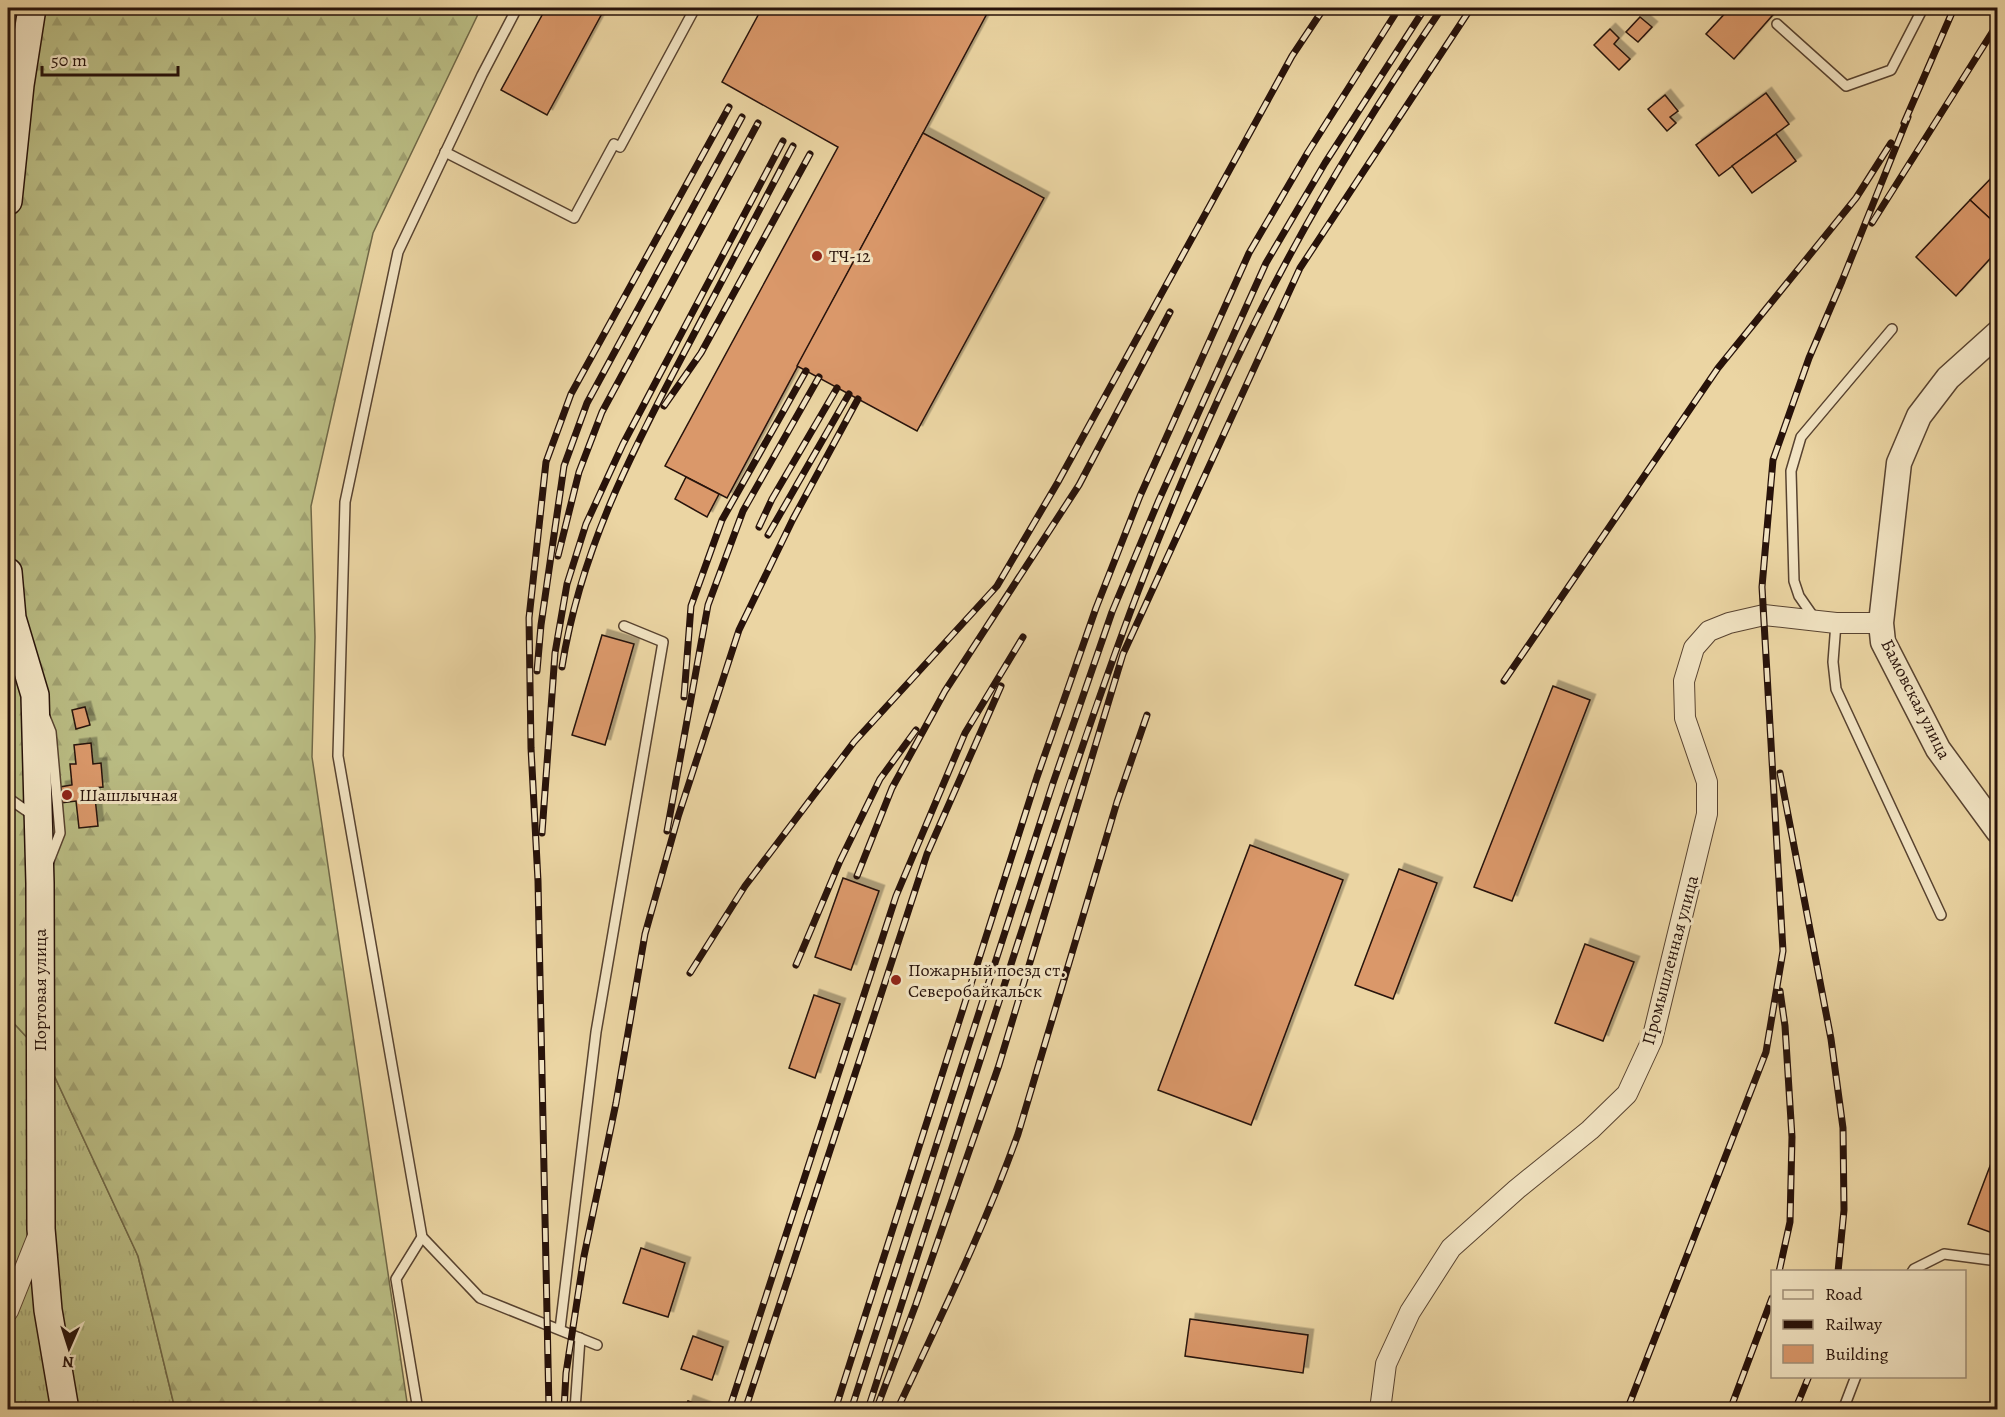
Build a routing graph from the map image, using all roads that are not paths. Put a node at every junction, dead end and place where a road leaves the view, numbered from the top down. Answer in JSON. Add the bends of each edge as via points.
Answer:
{"nodes":[{"id":1,"x":32,"y":8,"type":"edge"},
{"id":2,"x":516,"y":8,"type":"edge"},
{"id":3,"x":694,"y":8,"type":"edge"},
{"id":4,"x":1923,"y":8,"type":"edge"},
{"id":5,"x":1777,"y":24,"type":"dead end"},
{"id":6,"x":445,"y":152,"type":"junction"},
{"id":7,"x":8,"y":201,"type":"edge"},
{"id":8,"x":1892,"y":329,"type":"dead end"},
{"id":9,"x":1998,"y":333,"type":"edge"},
{"id":10,"x":8,"y":572,"type":"edge"},
{"id":11,"x":1816,"y":621,"type":"junction"},
{"id":12,"x":1881,"y":622,"type":"junction"},
{"id":13,"x":1836,"y":623,"type":"junction"},
{"id":14,"x":624,"y":626,"type":"dead end"},
{"id":15,"x":35,"y":695,"type":"junction"},
{"id":16,"x":8,"y":798,"type":"edge"},
{"id":17,"x":38,"y":819,"type":"junction"},
{"id":18,"x":1998,"y":831,"type":"edge"},
{"id":19,"x":40,"y":883,"type":"junction"},
{"id":20,"x":1941,"y":915,"type":"dead end"},
{"id":21,"x":41,"y":1229,"type":"junction"},
{"id":22,"x":422,"y":1237,"type":"junction"},
{"id":23,"x":1998,"y":1261,"type":"edge"},
{"id":24,"x":1913,"y":1270,"type":"edge"},
{"id":25,"x":8,"y":1311,"type":"edge"},
{"id":26,"x":561,"y":1329,"type":"junction"},
{"id":27,"x":580,"y":1338,"type":"junction"},
{"id":28,"x":597,"y":1345,"type":"dead end"},
{"id":29,"x":1856,"y":1378,"type":"edge"},
{"id":30,"x":65,"y":1410,"type":"edge"},
{"id":31,"x":418,"y":1410,"type":"edge"},
{"id":32,"x":575,"y":1410,"type":"edge"},
{"id":33,"x":1380,"y":1410,"type":"edge"},
{"id":34,"x":1844,"y":1410,"type":"edge"}],
"edges":[{"from":1,"to":7,"type":"main road"},
{"from":2,"to":6,"type":"lane"},
{"from":3,"to":6,"type":"lane","via":[[620,147],[614,144],[574,218]]},
{"from":4,"to":5,"type":"lane","via":[[1891,70],[1846,86]]},
{"from":6,"to":22,"type":"lane","via":[[398,252],[345,502],[338,756]]},
{"from":8,"to":11,"type":"lane","via":[[1801,437],[1791,471],[1794,581]]},
{"from":9,"to":12,"type":"street","name":"Бамовская улица","via":[[1948,378],[1919,416],[1899,463]]},
{"from":10,"to":15,"type":"main road","name":"Портовая улица","via":[[12,618]]},
{"from":11,"to":13,"type":"street","name":"Промышленная улица"},
{"from":11,"to":33,"type":"street","name":"Промышленная улица","via":[[1764,615],[1709,631],[1694,648],[1684,681],[1685,718],[1707,782],[1707,814],[1652,1040],[1627,1094],[1451,1248],[1410,1312],[1386,1364]]},
{"from":12,"to":13,"type":"street","name":"Промышленная улица"},
{"from":12,"to":18,"type":"street","name":"Бамовская улица","via":[[1883,642],[1938,749]]},
{"from":13,"to":20,"type":"lane","via":[[1836,689]]},
{"from":14,"to":26,"type":"lane","via":[[663,642],[596,1032]]},
{"from":15,"to":17,"type":"main road","name":"Портовая улица"},
{"from":15,"to":19,"type":"lane","via":[[51,732],[60,833]]},
{"from":16,"to":17,"type":"lane"},
{"from":17,"to":19,"type":"main road","name":"Портовая улица"},
{"from":19,"to":21,"type":"main road","name":"Портовая улица"},
{"from":21,"to":25,"type":"street"},
{"from":21,"to":30,"type":"main road","name":"Портовая улица","via":[[48,1310]]},
{"from":22,"to":26,"type":"lane","via":[[480,1298]]},
{"from":22,"to":31,"type":"lane","via":[[396,1279]]},
{"from":23,"to":24,"type":"lane","via":[[1944,1254]]},
{"from":26,"to":27,"type":"lane"},
{"from":27,"to":28,"type":"lane"},
{"from":27,"to":32,"type":"lane"},
{"from":29,"to":34,"type":"lane"}]}
